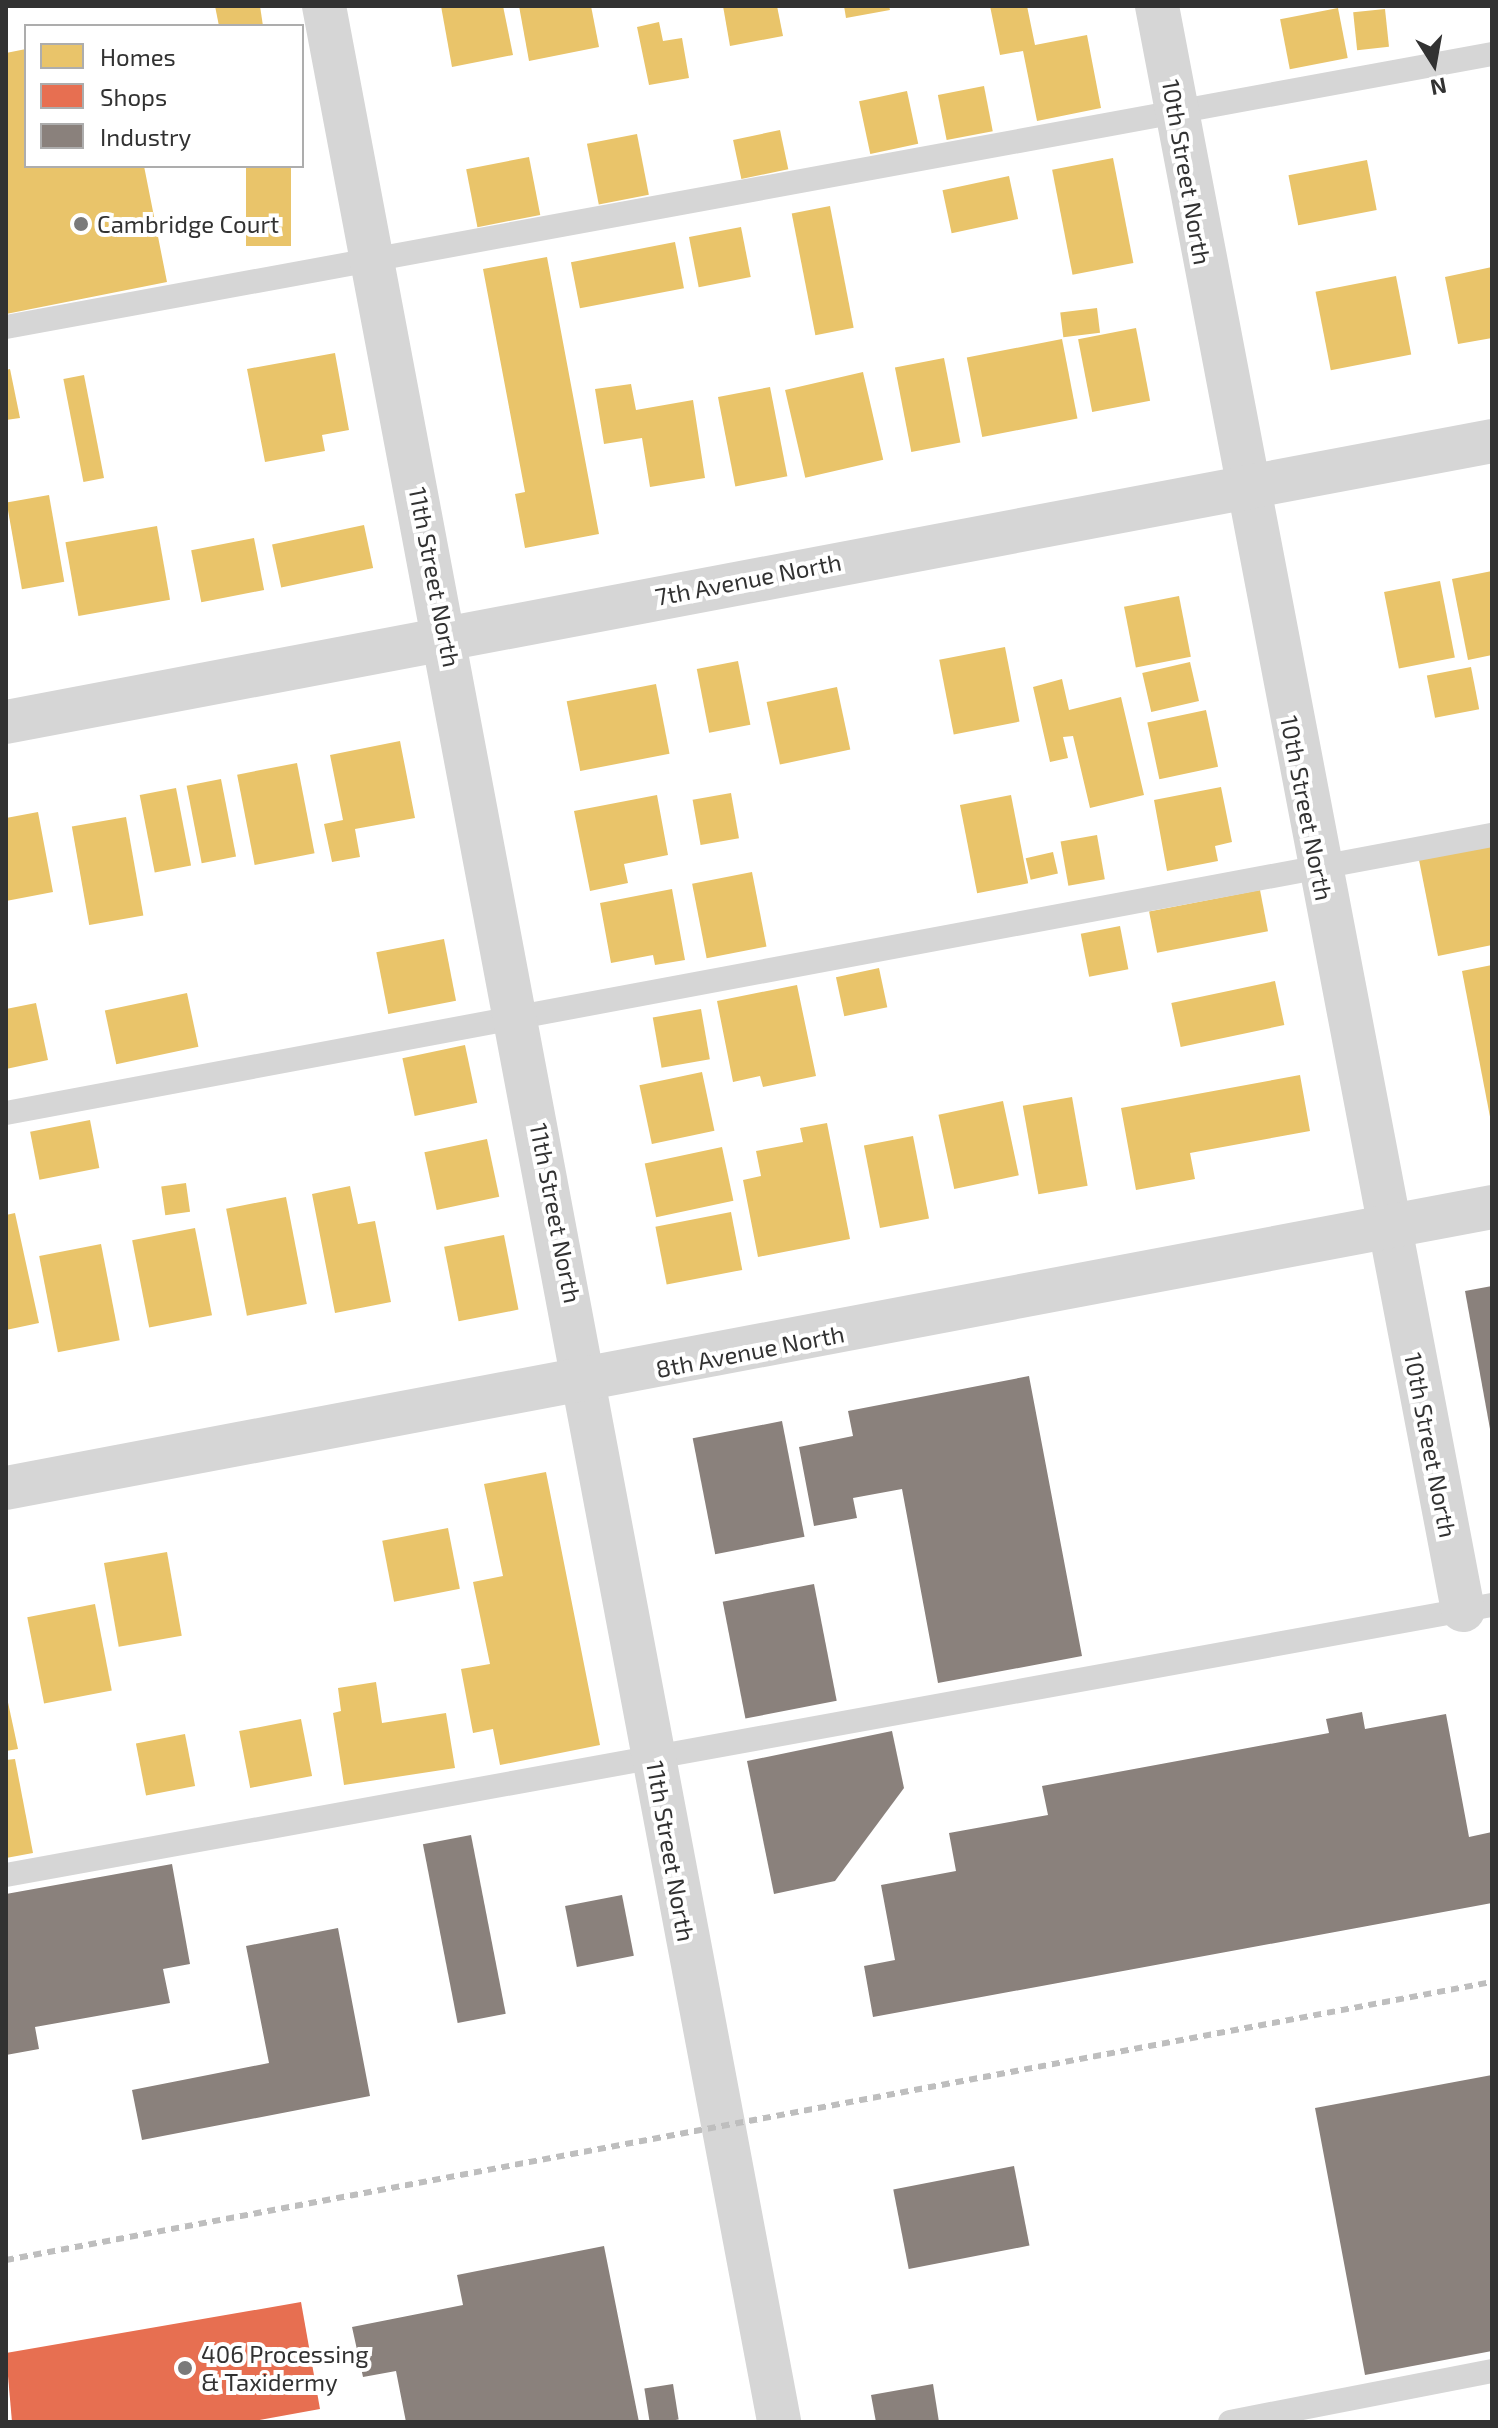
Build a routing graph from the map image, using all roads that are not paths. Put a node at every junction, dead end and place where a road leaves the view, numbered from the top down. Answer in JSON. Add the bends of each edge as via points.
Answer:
{"nodes":[{"id":1,"x":324,"y":6,"type":"edge"},
{"id":2,"x":1157,"y":6,"type":"edge"},
{"id":3,"x":1492,"y":54,"type":"edge"},
{"id":4,"x":1175,"y":112,"type":"junction"},
{"id":5,"x":372,"y":257,"type":"junction"},
{"id":6,"x":6,"y":327,"type":"edge"},
{"id":7,"x":1492,"y":441,"type":"edge"},
{"id":8,"x":1245,"y":486,"type":"junction"},
{"id":9,"x":447,"y":635,"type":"junction"},
{"id":10,"x":6,"y":722,"type":"edge"},
{"id":11,"x":1492,"y":835,"type":"edge"},
{"id":12,"x":1319,"y":867,"type":"junction"},
{"id":13,"x":518,"y":1018,"type":"junction"},
{"id":14,"x":6,"y":1113,"type":"edge"},
{"id":15,"x":1492,"y":1207,"type":"edge"},
{"id":16,"x":1389,"y":1227,"type":"junction"},
{"id":17,"x":589,"y":1382,"type":"junction"},
{"id":18,"x":6,"y":1488,"type":"edge"},
{"id":19,"x":1478,"y":1607,"type":"edge"},
{"id":20,"x":655,"y":1757,"type":"junction"},
{"id":21,"x":6,"y":1875,"type":"edge"},
{"id":22,"x":1492,"y":2371,"type":"edge"},
{"id":23,"x":779,"y":2422,"type":"edge"},
{"id":24,"x":1230,"y":2422,"type":"edge"}],
"edges":[{"from":1,"to":5,"type":"street","name":"11th Street North"},
{"from":2,"to":4,"type":"street","name":"10th Street North"},
{"from":3,"to":4,"type":"lane"},
{"from":4,"to":5,"type":"lane"},
{"from":4,"to":8,"type":"street","name":"10th Street North"},
{"from":5,"to":6,"type":"lane"},
{"from":5,"to":9,"type":"street","name":"11th Street North"},
{"from":7,"to":8,"type":"street","name":"7th Avenue North"},
{"from":8,"to":9,"type":"street","name":"7th Avenue North"},
{"from":8,"to":12,"type":"street","name":"10th Street North"},
{"from":9,"to":10,"type":"street","name":"7th Avenue North"},
{"from":9,"to":13,"type":"street","name":"11th Street North"},
{"from":11,"to":12,"type":"lane"},
{"from":12,"to":13,"type":"lane"},
{"from":12,"to":16,"type":"street","name":"10th Street North"},
{"from":13,"to":14,"type":"lane"},
{"from":13,"to":17,"type":"street","name":"11th Street North"},
{"from":15,"to":16,"type":"street","name":"8th Avenue North"},
{"from":16,"to":17,"type":"street","name":"8th Avenue North"},
{"from":16,"to":19,"type":"street","name":"10th Street North"},
{"from":17,"to":18,"type":"street","name":"8th Avenue North"},
{"from":17,"to":20,"type":"street","name":"11th Street North"},
{"from":19,"to":20,"type":"lane"},
{"from":20,"to":21,"type":"lane"},
{"from":20,"to":23,"type":"street","name":"11th Street North"},
{"from":22,"to":24,"type":"lane"}]}
